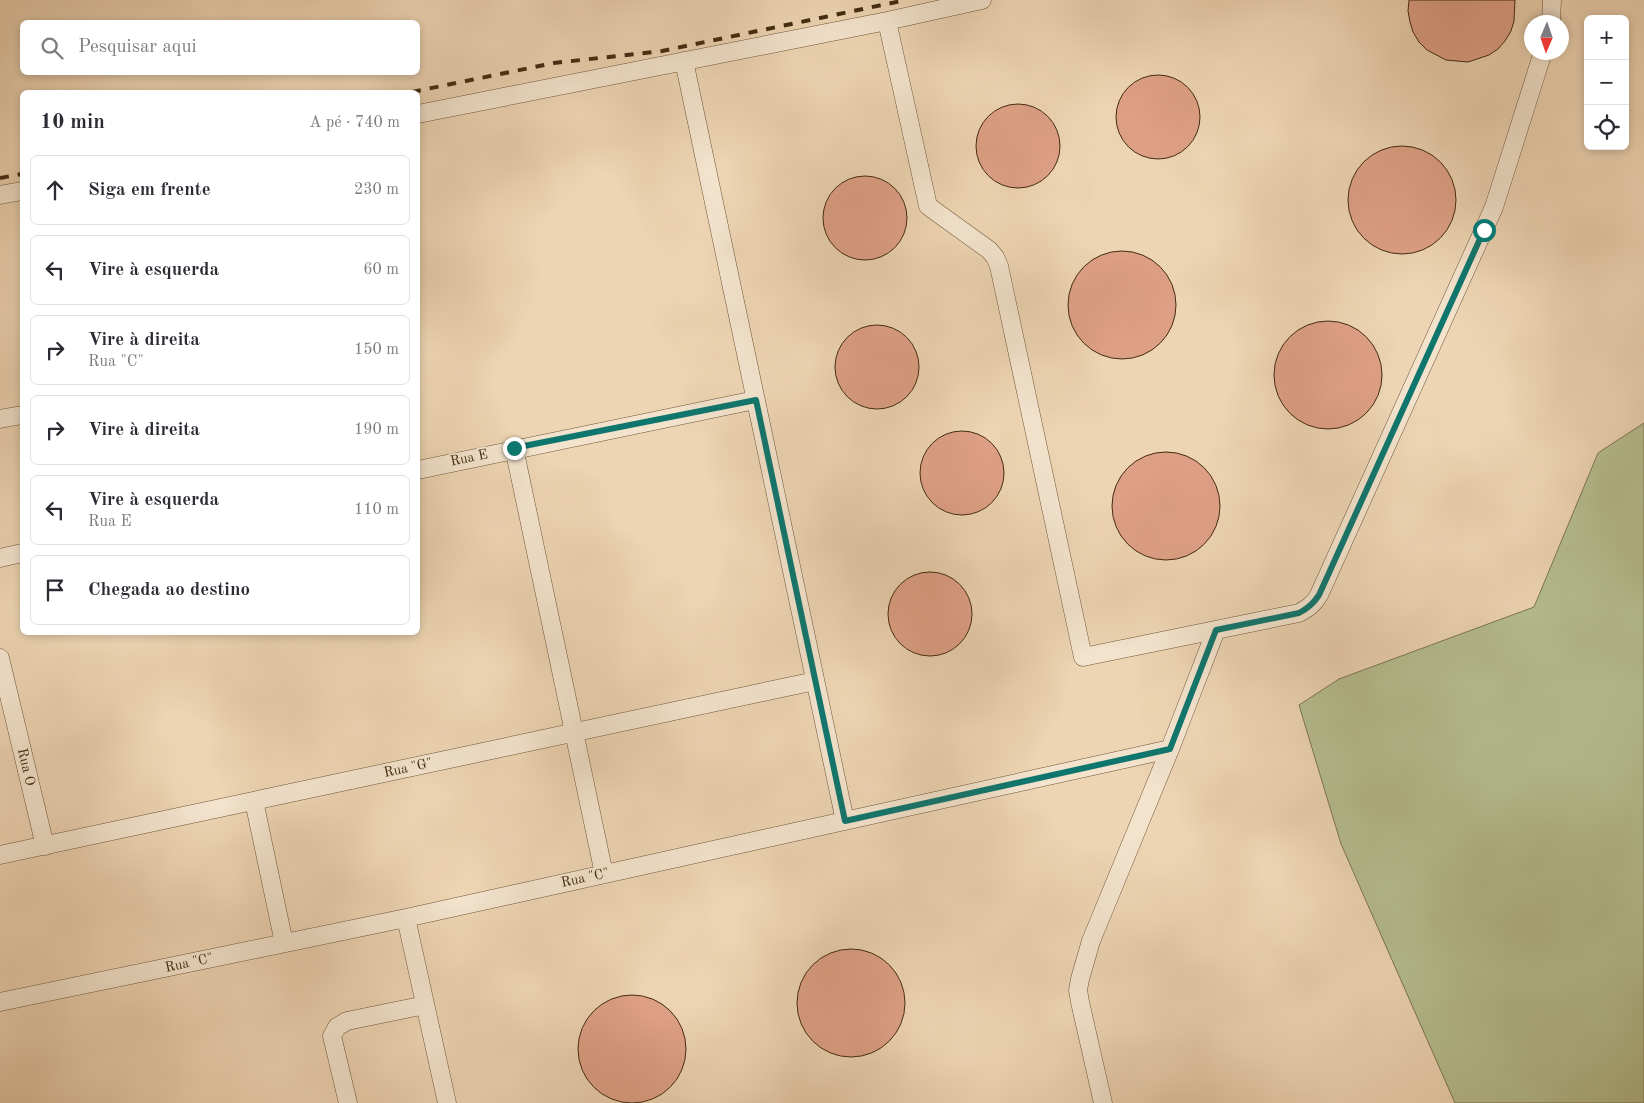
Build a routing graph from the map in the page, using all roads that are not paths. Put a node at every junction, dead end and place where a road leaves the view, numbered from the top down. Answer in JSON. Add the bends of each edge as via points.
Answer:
{"nodes":[{"id":1,"x":982,"y":0,"type":"edge"},
{"id":2,"x":1552,"y":0,"type":"edge"},
{"id":3,"x":1551,"y":15,"type":"edge"},
{"id":4,"x":888,"y":21,"type":"junction"},
{"id":5,"x":1540,"y":60,"type":"edge"},
{"id":6,"x":684,"y":61,"type":"junction"},
{"id":7,"x":420,"y":114,"type":"edge"},
{"id":8,"x":20,"y":190,"type":"edge"},
{"id":9,"x":0,"y":195,"type":"edge"},
{"id":10,"x":756,"y":400,"type":"junction"},
{"id":11,"x":20,"y":415,"type":"edge"},
{"id":12,"x":0,"y":418,"type":"edge"},
{"id":13,"x":514,"y":448,"type":"junction"},
{"id":14,"x":420,"y":470,"type":"edge"},
{"id":15,"x":20,"y":553,"type":"edge"},
{"id":16,"x":0,"y":558,"type":"edge"},
{"id":17,"x":1216,"y":630,"type":"junction"},
{"id":18,"x":0,"y":658,"type":"edge"},
{"id":19,"x":815,"y":681,"type":"junction"},
{"id":20,"x":575,"y":732,"type":"junction"},
{"id":21,"x":1170,"y":749,"type":"junction"},
{"id":22,"x":254,"y":801,"type":"junction"},
{"id":23,"x":845,"y":821,"type":"junction"},
{"id":24,"x":45,"y":846,"type":"junction"},
{"id":25,"x":0,"y":855,"type":"edge"},
{"id":26,"x":604,"y":874,"type":"junction"},
{"id":27,"x":406,"y":918,"type":"junction"},
{"id":28,"x":284,"y":943,"type":"junction"},
{"id":29,"x":0,"y":1002,"type":"edge"},
{"id":30,"x":425,"y":1004,"type":"junction"},
{"id":31,"x":348,"y":1103,"type":"edge"},
{"id":32,"x":447,"y":1103,"type":"edge"},
{"id":33,"x":1103,"y":1103,"type":"edge"}],
"edges":[{"from":1,"to":4,"type":"lane"},
{"from":2,"to":3,"type":"lane"},
{"from":4,"to":6,"type":"lane"},
{"from":4,"to":17,"type":"lane","via":[[928,206],[989,250],[999,266],[1083,656]]},
{"from":5,"to":17,"type":"lane","via":[[1494,207],[1319,595],[1314,603],[1299,613]]},
{"from":6,"to":7,"type":"lane"},
{"from":6,"to":10,"type":"lane"},
{"from":8,"to":9,"type":"lane"},
{"from":10,"to":13,"type":"lane","name":"Rua E"},
{"from":10,"to":19,"type":"lane"},
{"from":11,"to":12,"type":"lane"},
{"from":13,"to":14,"type":"lane","name":"Rua E"},
{"from":13,"to":20,"type":"lane"},
{"from":15,"to":16,"type":"lane"},
{"from":17,"to":21,"type":"lane"},
{"from":18,"to":24,"type":"lane","name":"Rua O"},
{"from":19,"to":20,"type":"lane","name":"Rua \"G\""},
{"from":19,"to":23,"type":"lane"},
{"from":20,"to":22,"type":"lane","name":"Rua \"G\""},
{"from":20,"to":26,"type":"lane"},
{"from":21,"to":23,"type":"lane","name":"Rua \"C\""},
{"from":21,"to":33,"type":"lane","via":[[1091,941],[1080,979],[1080,1002]]},
{"from":22,"to":24,"type":"lane","name":"Rua \"G\""},
{"from":22,"to":28,"type":"lane"},
{"from":23,"to":26,"type":"lane","name":"Rua \"C\""},
{"from":24,"to":25,"type":"lane","name":"Rua \"G\""},
{"from":26,"to":27,"type":"lane","name":"Rua \"C\""},
{"from":27,"to":28,"type":"lane","name":"Rua \"C\""},
{"from":27,"to":30,"type":"lane"},
{"from":28,"to":29,"type":"lane","name":"Rua \"C\""},
{"from":30,"to":31,"type":"lane","via":[[347,1021],[337,1027],[332,1036]]},
{"from":30,"to":32,"type":"lane"}]}
